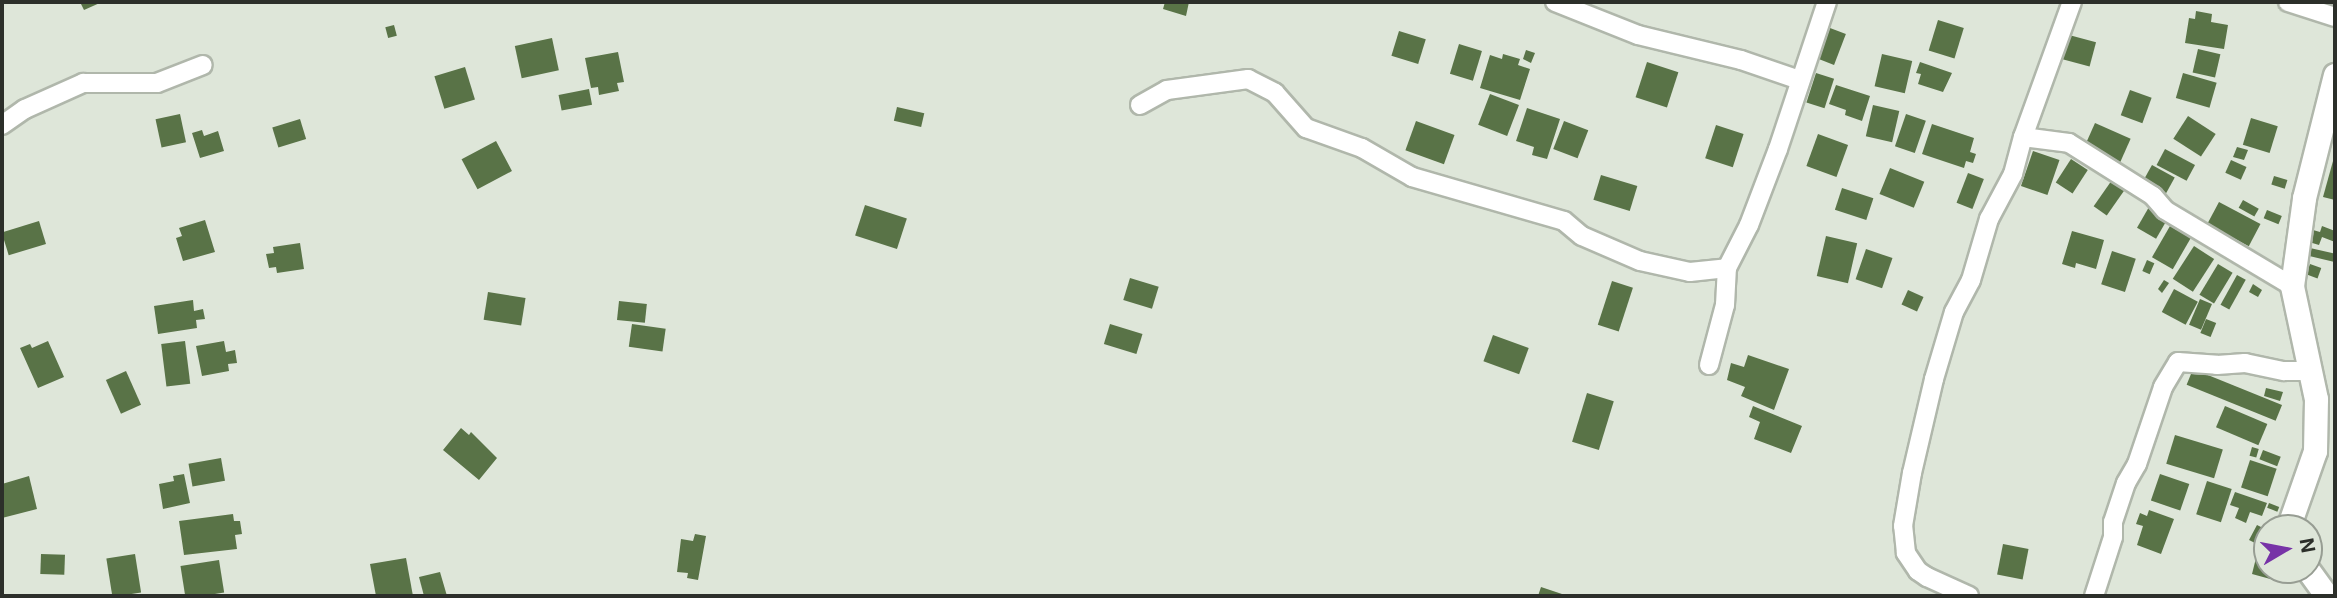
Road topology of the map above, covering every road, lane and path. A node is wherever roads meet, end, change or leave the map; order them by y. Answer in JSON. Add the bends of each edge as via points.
{"nodes":[{"id":1,"x":1555,"y":2,"type":"edge"},
{"id":2,"x":1827,"y":2,"type":"edge"},
{"id":3,"x":2072,"y":2,"type":"edge"},
{"id":4,"x":2288,"y":2,"type":"edge"},
{"id":5,"x":2335,"y":17,"type":"edge"},
{"id":6,"x":203,"y":65,"type":"dead end"},
{"id":7,"x":2335,"y":75,"type":"edge"},
{"id":8,"x":1799,"y":80,"type":"junction"},
{"id":9,"x":1140,"y":105,"type":"dead end"},
{"id":10,"x":2,"y":125,"type":"edge"},
{"id":11,"x":2023,"y":136,"type":"junction"},
{"id":12,"x":1727,"y":268,"type":"junction"},
{"id":13,"x":2292,"y":286,"type":"junction"},
{"id":14,"x":1709,"y":365,"type":"dead end"},
{"id":15,"x":2309,"y":371,"type":"junction"},
{"id":16,"x":2293,"y":514,"type":"edge"},
{"id":17,"x":1969,"y":596,"type":"edge"},
{"id":18,"x":2094,"y":596,"type":"edge"}],
"edges":[{"from":1,"to":8,"type":"street","via":[[1638,36]]},
{"from":2,"to":8,"type":"street"},
{"from":3,"to":11,"type":"street"},
{"from":4,"to":5,"type":"street"},
{"from":6,"to":10,"type":"street","via":[[157,83],[83,83],[25,109]]},
{"from":7,"to":13,"type":"street","via":[[2304,198]]},
{"from":8,"to":12,"type":"street","via":[[1759,200]]},
{"from":9,"to":12,"type":"street","via":[[1167,90],[1248,79],[1275,93],[1306,128],[1362,148],[1412,177],[1564,222],[1581,236],[1640,261],[1690,272]]},
{"from":11,"to":13,"type":"street","via":[[2069,143],[2153,196],[2165,210]]},
{"from":11,"to":17,"type":"street","via":[[2013,174],[1989,219],[1972,280],[1951,323],[1903,526],[1906,553],[1918,571]]},
{"from":12,"to":14,"type":"street","via":[[1725,305]]},
{"from":13,"to":15,"type":"street"},
{"from":15,"to":16,"type":"street","via":[[2316,400],[2315,451]]},
{"from":15,"to":18,"type":"street","via":[[2245,363],[2178,362],[2163,387],[2126,483]]}]}
